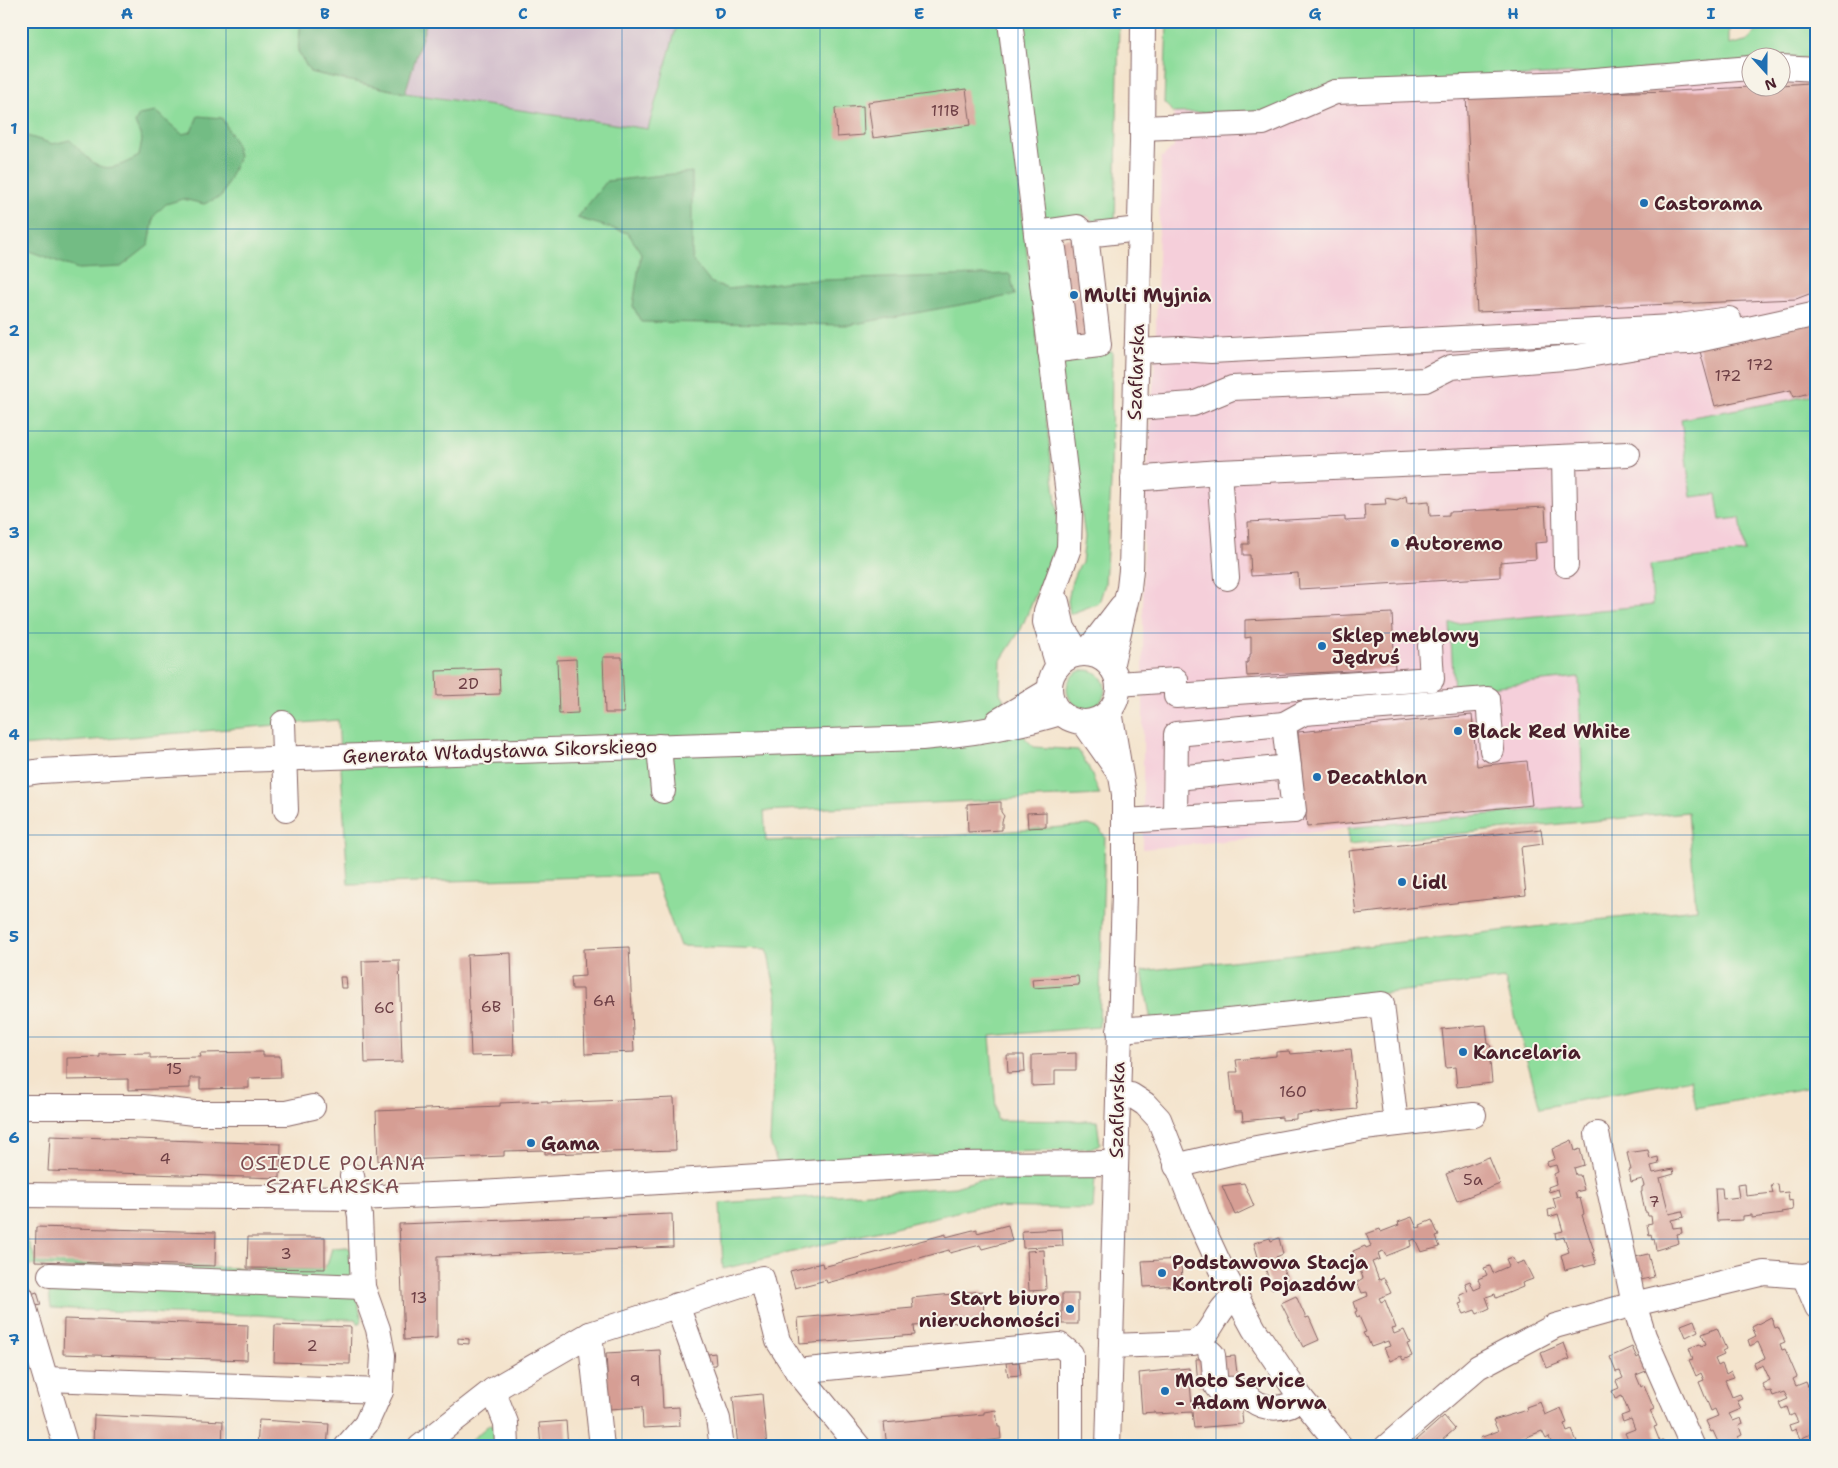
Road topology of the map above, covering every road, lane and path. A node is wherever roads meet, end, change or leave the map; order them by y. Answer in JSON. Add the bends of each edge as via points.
{"nodes":[{"id":1,"x":1010,"y":21,"type":"edge"},
{"id":2,"x":1144,"y":21,"type":"edge"},
{"id":3,"x":1790,"y":68,"type":"edge"},
{"id":4,"x":1740,"y":69,"type":"edge"},
{"id":5,"x":1817,"y":69,"type":"edge"},
{"id":6,"x":1142,"y":128,"type":"junction"},
{"id":7,"x":1139,"y":229,"type":"junction"},
{"id":8,"x":1091,"y":282,"type":"junction"},
{"id":9,"x":1057,"y":292,"type":"junction"},
{"id":10,"x":1817,"y":302,"type":"edge"},
{"id":11,"x":1817,"y":314,"type":"edge"},
{"id":12,"x":1136,"y":351,"type":"junction"},
{"id":13,"x":1135,"y":408,"type":"junction"},
{"id":14,"x":1628,"y":454,"type":"dead end"},
{"id":15,"x":1564,"y":457,"type":"junction"},
{"id":16,"x":1219,"y":472,"type":"junction"},
{"id":17,"x":1133,"y":479,"type":"junction"},
{"id":18,"x":1566,"y":565,"type":"dead end"},
{"id":19,"x":1227,"y":578,"type":"dead end"},
{"id":20,"x":1056,"y":582,"type":"junction"},
{"id":21,"x":1126,"y":602,"type":"junction"},
{"id":22,"x":1430,"y":646,"type":"dead end"},
{"id":23,"x":1082,"y":654,"type":"junction"},
{"id":24,"x":1058,"y":666,"type":"junction"},
{"id":25,"x":1115,"y":675,"type":"junction"},
{"id":26,"x":1050,"y":690,"type":"junction"},
{"id":27,"x":1110,"y":711,"type":"junction"},
{"id":28,"x":1060,"y":713,"type":"junction"},
{"id":29,"x":283,"y":723,"type":"dead end"},
{"id":30,"x":1084,"y":723,"type":"junction"},
{"id":31,"x":1284,"y":724,"type":"junction"},
{"id":32,"x":978,"y":732,"type":"junction"},
{"id":33,"x":659,"y":746,"type":"junction"},
{"id":34,"x":1492,"y":750,"type":"dead end"},
{"id":35,"x":285,"y":760,"type":"junction"},
{"id":36,"x":1289,"y":768,"type":"junction"},
{"id":37,"x":1120,"y":773,"type":"junction"},
{"id":38,"x":21,"y":774,"type":"edge"},
{"id":39,"x":1176,"y":778,"type":"junction"},
{"id":40,"x":663,"y":790,"type":"dead end"},
{"id":41,"x":286,"y":810,"type":"dead end"},
{"id":42,"x":1176,"y":818,"type":"junction"},
{"id":43,"x":1124,"y":821,"type":"junction"},
{"id":44,"x":1119,"y":1030,"type":"junction"},
{"id":45,"x":1118,"y":1095,"type":"junction"},
{"id":46,"x":21,"y":1107,"type":"edge"},
{"id":47,"x":314,"y":1107,"type":"dead end"},
{"id":48,"x":1474,"y":1115,"type":"dead end"},
{"id":49,"x":1396,"y":1124,"type":"junction"},
{"id":50,"x":1597,"y":1134,"type":"dead end"},
{"id":51,"x":1116,"y":1163,"type":"junction"},
{"id":52,"x":1176,"y":1166,"type":"junction"},
{"id":53,"x":354,"y":1187,"type":"junction"},
{"id":54,"x":21,"y":1195,"type":"edge"},
{"id":55,"x":1810,"y":1274,"type":"edge"},
{"id":56,"x":50,"y":1275,"type":"dead end"},
{"id":57,"x":363,"y":1287,"type":"junction"},
{"id":58,"x":21,"y":1296,"type":"edge"},
{"id":59,"x":1237,"y":1298,"type":"junction"},
{"id":60,"x":1634,"y":1304,"type":"junction"},
{"id":61,"x":677,"y":1305,"type":"junction"},
{"id":62,"x":1817,"y":1307,"type":"edge"},
{"id":63,"x":590,"y":1334,"type":"junction"},
{"id":64,"x":1111,"y":1346,"type":"junction"},
{"id":65,"x":1205,"y":1346,"type":"junction"},
{"id":66,"x":797,"y":1371,"type":"junction"},
{"id":67,"x":46,"y":1379,"type":"junction"},
{"id":68,"x":494,"y":1390,"type":"junction"},
{"id":69,"x":381,"y":1391,"type":"junction"},
{"id":70,"x":1301,"y":1398,"type":"junction"},
{"id":71,"x":66,"y":1447,"type":"edge"},
{"id":72,"x":346,"y":1447,"type":"edge"},
{"id":73,"x":420,"y":1447,"type":"edge"},
{"id":74,"x":507,"y":1447,"type":"edge"},
{"id":75,"x":602,"y":1447,"type":"edge"},
{"id":76,"x":722,"y":1447,"type":"edge"},
{"id":77,"x":859,"y":1447,"type":"edge"},
{"id":78,"x":1071,"y":1447,"type":"edge"},
{"id":79,"x":1108,"y":1447,"type":"edge"},
{"id":80,"x":1342,"y":1447,"type":"edge"},
{"id":81,"x":1386,"y":1447,"type":"edge"},
{"id":82,"x":1693,"y":1447,"type":"edge"}],
"edges":[{"from":1,"to":9,"type":"street"},
{"from":2,"to":6,"type":"street","name":"Szaflarska"},
{"from":3,"to":5,"type":"street"},
{"from":4,"to":6,"type":"street","via":[[1572,83],[1335,92],[1263,123]]},
{"from":6,"to":7,"type":"street","name":"Szaflarska"},
{"from":7,"to":8,"type":"street"},
{"from":7,"to":12,"type":"street","name":"Szaflarska"},
{"from":8,"to":9,"type":"street"},
{"from":8,"to":9,"type":"street"},
{"from":8,"to":9,"type":"street"},
{"from":9,"to":20,"type":"street","via":[[1070,519],[1069,548]]},
{"from":10,"to":12,"type":"street","via":[[1775,314],[1672,326],[1211,351]]},
{"from":11,"to":13,"type":"street","via":[[1689,342],[1576,357],[1452,368],[1425,380],[1232,388],[1193,404]]},
{"from":12,"to":13,"type":"street","name":"Szaflarska"},
{"from":13,"to":17,"type":"street","name":"Szaflarska"},
{"from":14,"to":15,"type":"street"},
{"from":15,"to":16,"type":"street"},
{"from":15,"to":18,"type":"street"},
{"from":16,"to":17,"type":"street"},
{"from":16,"to":19,"type":"street"},
{"from":17,"to":21,"type":"street","name":"Szaflarska","via":[[1131,570]]},
{"from":20,"to":23,"type":"street","via":[[1057,607],[1063,628]]},
{"from":20,"to":24,"type":"street","via":[[1045,622]]},
{"from":21,"to":23,"type":"street","name":"Szaflarska"},
{"from":21,"to":25,"type":"street","name":"Szaflarska"},
{"from":22,"to":25,"type":"street","via":[[1432,679],[1176,696],[1176,680]]},
{"from":23,"to":24,"type":"street","via":[[1072,656]]},
{"from":23,"to":25,"type":"street","via":[[1104,660]]},
{"from":24,"to":26,"type":"street","via":[[1050,682]]},
{"from":25,"to":27,"type":"street","via":[[1118,693]]},
{"from":26,"to":28,"type":"street"},
{"from":26,"to":32,"type":"street","name":"Generała Władysława Sikorskiego"},
{"from":27,"to":30,"type":"street"},
{"from":27,"to":37,"type":"street","name":"Szaflarska"},
{"from":28,"to":30,"type":"street"},
{"from":28,"to":32,"type":"street","name":"Generała Władysława Sikorskiego"},
{"from":29,"to":35,"type":"street"},
{"from":30,"to":37,"type":"street","name":"Szaflarska"},
{"from":31,"to":34,"type":"street","via":[[1304,713],[1488,699]]},
{"from":31,"to":36,"type":"street"},
{"from":31,"to":39,"type":"street","via":[[1176,734]]},
{"from":32,"to":33,"type":"street","name":"Generała Władysława Sikorskiego","via":[[922,738]]},
{"from":33,"to":35,"type":"street","name":"Generała Władysława Sikorskiego"},
{"from":33,"to":40,"type":"street"},
{"from":35,"to":38,"type":"street","name":"Generała Władysława Sikorskiego","via":[[80,768]]},
{"from":35,"to":41,"type":"street"},
{"from":36,"to":39,"type":"street"},
{"from":36,"to":42,"type":"street","via":[[1294,810]]},
{"from":37,"to":43,"type":"street","name":"Szaflarska"},
{"from":39,"to":42,"type":"street"},
{"from":42,"to":43,"type":"street"},
{"from":43,"to":44,"type":"street","name":"Szaflarska"},
{"from":44,"to":45,"type":"street","name":"Szaflarska"},
{"from":44,"to":49,"type":"street","via":[[1382,1004]]},
{"from":45,"to":51,"type":"street","name":"Szaflarska"},
{"from":45,"to":52,"type":"street","via":[[1131,1095],[1159,1119]]},
{"from":46,"to":47,"type":"street","via":[[142,1107],[203,1113],[286,1113]]},
{"from":48,"to":49,"type":"street"},
{"from":49,"to":52,"type":"street","via":[[1230,1153]]},
{"from":50,"to":60,"type":"street"},
{"from":51,"to":53,"type":"street","via":[[952,1164],[491,1192]]},
{"from":51,"to":64,"type":"street","name":"Szaflarska"},
{"from":52,"to":59,"type":"street","via":[[1212,1250]]},
{"from":53,"to":54,"type":"street"},
{"from":53,"to":57,"type":"street","via":[[360,1216]]},
{"from":55,"to":60,"type":"street","via":[[1764,1273]]},
{"from":55,"to":62,"type":"street"},
{"from":56,"to":57,"type":"street"},
{"from":57,"to":69,"type":"street","via":[[378,1329],[383,1355]]},
{"from":58,"to":67,"type":"street"},
{"from":59,"to":65,"type":"street","via":[[1225,1305],[1206,1336]]},
{"from":59,"to":70,"type":"street"},
{"from":60,"to":81,"type":"street","via":[[1555,1326],[1478,1367]]},
{"from":60,"to":82,"type":"street","via":[[1644,1336]]},
{"from":61,"to":63,"type":"street"},
{"from":61,"to":66,"type":"street","via":[[762,1278],[778,1340]]},
{"from":61,"to":76,"type":"street","via":[[718,1419]]},
{"from":63,"to":68,"type":"street"},
{"from":63,"to":75,"type":"street"},
{"from":64,"to":65,"type":"street","via":[[1193,1343]]},
{"from":64,"to":79,"type":"street","name":"Szaflarska"},
{"from":65,"to":70,"type":"street","via":[[1225,1352],[1228,1385],[1225,1389],[1240,1391],[1258,1404],[1271,1408],[1294,1404]]},
{"from":66,"to":77,"type":"street"},
{"from":66,"to":78,"type":"street","via":[[1060,1345],[1072,1354]]},
{"from":67,"to":69,"type":"street"},
{"from":67,"to":71,"type":"street"},
{"from":68,"to":73,"type":"street"},
{"from":68,"to":74,"type":"street","via":[[506,1423]]},
{"from":69,"to":72,"type":"street","via":[[366,1424]]},
{"from":70,"to":80,"type":"street"}]}
